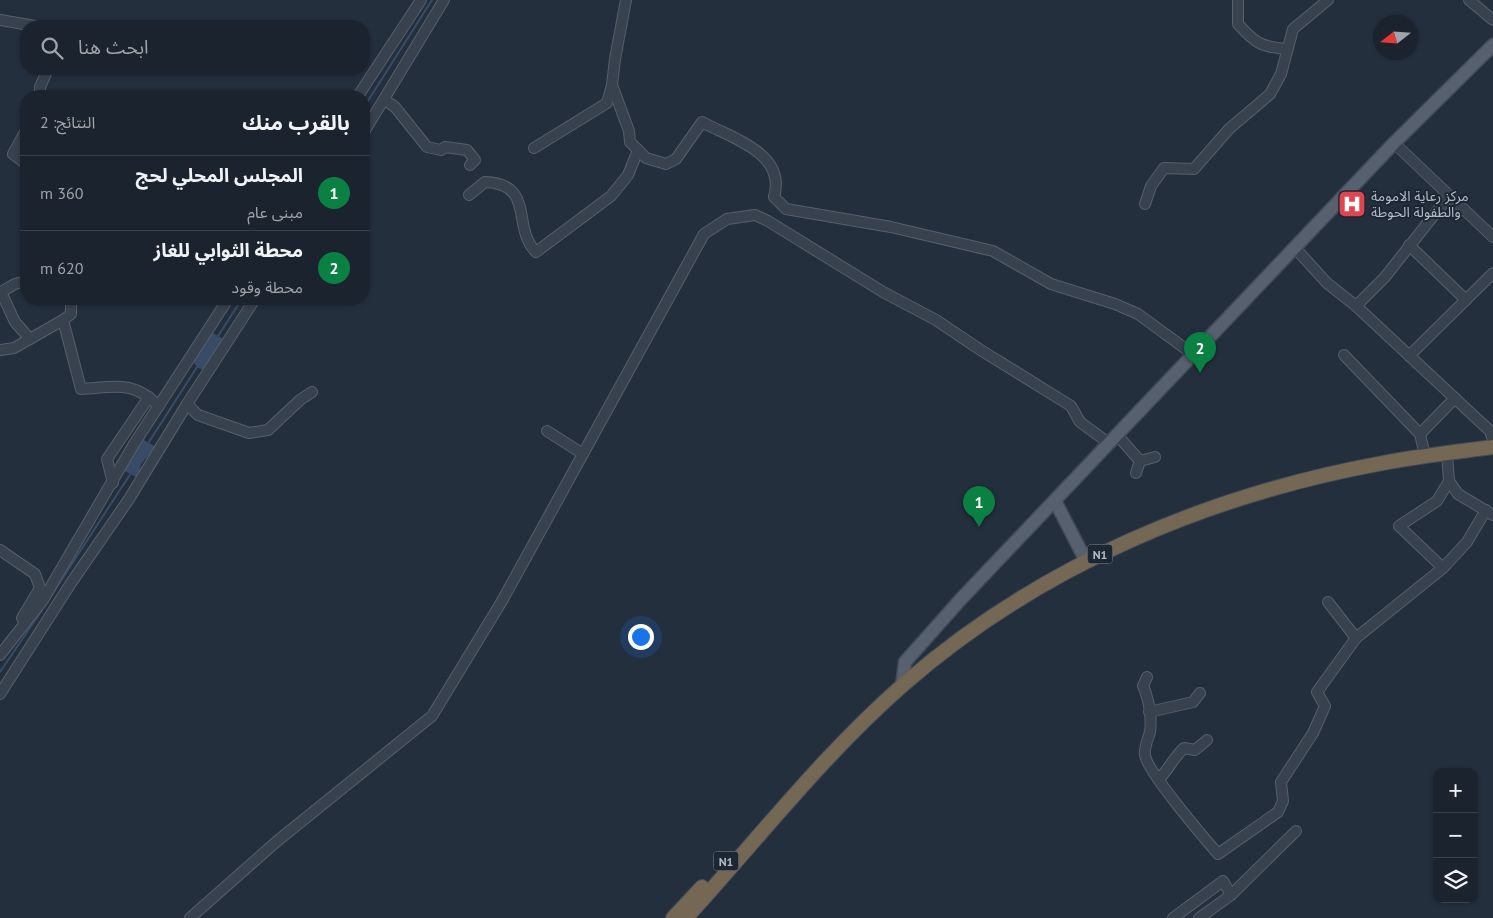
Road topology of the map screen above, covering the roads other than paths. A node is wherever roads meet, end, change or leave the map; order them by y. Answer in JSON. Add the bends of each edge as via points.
{"nodes":[{"id":1,"x":421,"y":0,"type":"edge"},
{"id":2,"x":444,"y":0,"type":"edge"},
{"id":3,"x":626,"y":0,"type":"edge"},
{"id":4,"x":1238,"y":0,"type":"edge"},
{"id":5,"x":1328,"y":0,"type":"edge"},
{"id":6,"x":1469,"y":0,"type":"edge"},
{"id":7,"x":0,"y":20,"type":"edge"},
{"id":8,"x":1493,"y":20,"type":"edge"},
{"id":9,"x":20,"y":23,"type":"edge"},
{"id":10,"x":1493,"y":45,"type":"edge"},
{"id":11,"x":1287,"y":49,"type":"junction"},
{"id":12,"x":45,"y":75,"type":"edge"},
{"id":13,"x":612,"y":85,"type":"junction"},
{"id":14,"x":40,"y":90,"type":"edge"},
{"id":15,"x":362,"y":90,"type":"edge"},
{"id":16,"x":385,"y":100,"type":"junction"},
{"id":17,"x":370,"y":123,"type":"edge"},
{"id":18,"x":20,"y":142,"type":"edge"},
{"id":19,"x":1394,"y":143,"type":"junction"},
{"id":20,"x":534,"y":148,"type":"dead end"},
{"id":21,"x":638,"y":150,"type":"junction"},
{"id":22,"x":20,"y":159,"type":"edge"},
{"id":23,"x":470,"y":165,"type":"dead end"},
{"id":24,"x":469,"y":195,"type":"dead end"},
{"id":25,"x":1449,"y":196,"type":"junction"},
{"id":26,"x":1145,"y":204,"type":"dead end"},
{"id":27,"x":1493,"y":237,"type":"edge"},
{"id":28,"x":1409,"y":245,"type":"junction"},
{"id":29,"x":1296,"y":249,"type":"junction"},
{"id":30,"x":1493,"y":273,"type":"edge"},
{"id":31,"x":20,"y":283,"type":"edge"},
{"id":32,"x":1466,"y":300,"type":"junction"},
{"id":33,"x":71,"y":305,"type":"edge"},
{"id":34,"x":224,"y":305,"type":"edge"},
{"id":35,"x":251,"y":305,"type":"edge"},
{"id":36,"x":1356,"y":306,"type":"junction"},
{"id":37,"x":63,"y":320,"type":"junction"},
{"id":38,"x":30,"y":339,"type":"junction"},
{"id":39,"x":0,"y":350,"type":"edge"},
{"id":40,"x":1344,"y":354,"type":"dead end"},
{"id":41,"x":1194,"y":355,"type":"junction"},
{"id":42,"x":1409,"y":356,"type":"junction"},
{"id":43,"x":312,"y":392,"type":"dead end"},
{"id":44,"x":149,"y":396,"type":"junction"},
{"id":45,"x":1455,"y":398,"type":"junction"},
{"id":46,"x":186,"y":404,"type":"junction"},
{"id":47,"x":159,"y":406,"type":"junction"},
{"id":48,"x":547,"y":431,"type":"dead end"},
{"id":49,"x":1420,"y":434,"type":"junction"},
{"id":50,"x":1114,"y":440,"type":"junction"},
{"id":51,"x":1493,"y":440,"type":"edge"},
{"id":52,"x":1493,"y":446,"type":"edge"},
{"id":53,"x":1447,"y":453,"type":"junction"},
{"id":54,"x":583,"y":454,"type":"junction"},
{"id":55,"x":1155,"y":456,"type":"dead end"},
{"id":56,"x":1425,"y":456,"type":"junction"},
{"id":57,"x":1140,"y":461,"type":"junction"},
{"id":58,"x":1136,"y":473,"type":"dead end"},
{"id":59,"x":1449,"y":481,"type":"junction"},
{"id":60,"x":113,"y":483,"type":"junction"},
{"id":61,"x":1055,"y":501,"type":"junction"},
{"id":62,"x":1489,"y":512,"type":"edge"},
{"id":63,"x":0,"y":550,"type":"edge"},
{"id":64,"x":1086,"y":561,"type":"junction"},
{"id":65,"x":1443,"y":568,"type":"junction"},
{"id":66,"x":44,"y":588,"type":"junction"},
{"id":67,"x":1328,"y":602,"type":"dead end"},
{"id":68,"x":1356,"y":638,"type":"junction"},
{"id":69,"x":0,"y":655,"type":"edge"},
{"id":70,"x":1147,"y":677,"type":"dead end"},
{"id":71,"x":902,"y":686,"type":"junction"},
{"id":72,"x":1200,"y":693,"type":"dead end"},
{"id":73,"x":0,"y":694,"type":"edge"},
{"id":74,"x":1149,"y":712,"type":"junction"},
{"id":75,"x":1207,"y":740,"type":"dead end"},
{"id":76,"x":1159,"y":779,"type":"junction"},
{"id":77,"x":782,"y":807,"type":"junction"},
{"id":78,"x":1296,"y":831,"type":"dead end"},
{"id":79,"x":1231,"y":895,"type":"junction"},
{"id":80,"x":190,"y":918,"type":"edge"},
{"id":81,"x":673,"y":918,"type":"edge"},
{"id":82,"x":686,"y":918,"type":"edge"},
{"id":83,"x":1173,"y":918,"type":"edge"},
{"id":84,"x":1199,"y":918,"type":"edge"}],
"edges":[{"from":1,"to":15,"type":"street"},
{"from":2,"to":16,"type":"street"},
{"from":3,"to":13,"type":"street"},
{"from":4,"to":11,"type":"street","via":[[1238,24],[1250,38],[1264,47]]},
{"from":5,"to":11,"type":"street","via":[[1293,29]]},
{"from":6,"to":8,"type":"street"},
{"from":7,"to":9,"type":"street"},
{"from":10,"to":19,"type":"main road"},
{"from":11,"to":26,"type":"street","via":[[1281,74],[1270,94],[1230,129],[1194,169],[1164,168],[1151,186]]},
{"from":12,"to":14,"type":"street"},
{"from":13,"to":20,"type":"street","via":[[607,103]]},
{"from":13,"to":21,"type":"street","via":[[630,142]]},
{"from":16,"to":17,"type":"street"},
{"from":16,"to":23,"type":"street","via":[[395,107],[426,147],[467,150],[475,160]]},
{"from":18,"to":22,"type":"street","via":[[14,154]]},
{"from":19,"to":25,"type":"street"},
{"from":19,"to":29,"type":"main road"},
{"from":21,"to":24,"type":"street","via":[[628,176],[610,196],[536,252],[527,244],[519,201],[512,191],[500,182],[485,182]]},
{"from":21,"to":41,"type":"street","via":[[646,158],[666,164],[676,159],[702,122],[753,147],[767,160],[774,172],[774,197],[786,210],[891,227],[993,251],[1051,284],[1138,314]]},
{"from":25,"to":27,"type":"street"},
{"from":25,"to":28,"type":"street"},
{"from":28,"to":32,"type":"street"},
{"from":28,"to":36,"type":"street","via":[[1385,278]]},
{"from":29,"to":36,"type":"street","via":[[1327,284]]},
{"from":29,"to":41,"type":"main road"},
{"from":30,"to":32,"type":"street"},
{"from":31,"to":38,"type":"street","via":[[1,292],[15,322]]},
{"from":32,"to":42,"type":"street"},
{"from":33,"to":37,"type":"street","via":[[71,314]]},
{"from":34,"to":47,"type":"street"},
{"from":35,"to":46,"type":"street"},
{"from":36,"to":42,"type":"street"},
{"from":37,"to":38,"type":"street"},
{"from":37,"to":44,"type":"street","via":[[81,389],[130,386]]},
{"from":38,"to":39,"type":"street","via":[[14,348]]},
{"from":40,"to":49,"type":"street"},
{"from":41,"to":50,"type":"main road"},
{"from":42,"to":45,"type":"street"},
{"from":43,"to":46,"type":"street","via":[[268,430],[249,433],[198,415]]},
{"from":44,"to":47,"type":"street"},
{"from":44,"to":60,"type":"street","via":[[107,459]]},
{"from":45,"to":49,"type":"street"},
{"from":45,"to":51,"type":"street","via":[[1490,431]]},
{"from":46,"to":73,"type":"street","via":[[129,499]]},
{"from":47,"to":60,"type":"street"},
{"from":48,"to":54,"type":"street"},
{"from":49,"to":56,"type":"street"},
{"from":50,"to":54,"type":"street","via":[[1080,422],[1071,406],[936,320],[755,215],[727,219],[704,234]]},
{"from":50,"to":57,"type":"street"},
{"from":50,"to":61,"type":"main road"},
{"from":52,"to":53,"type":"highway","number":"N1"},
{"from":53,"to":56,"type":"highway","number":"N1"},
{"from":53,"to":59,"type":"street"},
{"from":54,"to":80,"type":"street","via":[[502,601],[432,716],[276,842]]},
{"from":55,"to":57,"type":"street"},
{"from":56,"to":64,"type":"highway","number":"N1","via":[[1320,476],[1257,493],[1199,512]]},
{"from":57,"to":58,"type":"street"},
{"from":59,"to":62,"type":"street","via":[[1458,494]]},
{"from":59,"to":65,"type":"street","via":[[1437,501],[1399,526]]},
{"from":60,"to":66,"type":"street"},
{"from":61,"to":64,"type":"main road"},
{"from":61,"to":71,"type":"main road","via":[[960,599],[906,662]]},
{"from":62,"to":65,"type":"street"},
{"from":63,"to":66,"type":"street","via":[[35,574]]},
{"from":64,"to":71,"type":"highway","number":"N1","via":[[1003,608]]},
{"from":65,"to":68,"type":"street"},
{"from":66,"to":69,"type":"street"},
{"from":67,"to":68,"type":"street"},
{"from":68,"to":76,"type":"street","via":[[1317,692],[1325,706],[1313,733],[1281,782],[1283,801],[1278,812],[1250,833],[1218,854]]},
{"from":70,"to":74,"type":"street","via":[[1143,686]]},
{"from":71,"to":77,"type":"highway","number":"N1"},
{"from":72,"to":74,"type":"street","via":[[1193,702]]},
{"from":74,"to":76,"type":"street","via":[[1150,731],[1145,754]]},
{"from":75,"to":76,"type":"street","via":[[1195,750],[1184,748]]},
{"from":77,"to":81,"type":"highway","number":"N1","via":[[747,839]]},
{"from":77,"to":82,"type":"highway","number":"N1"},
{"from":78,"to":79,"type":"street"},
{"from":79,"to":83,"type":"street","via":[[1223,881]]},
{"from":79,"to":84,"type":"street"}]}
